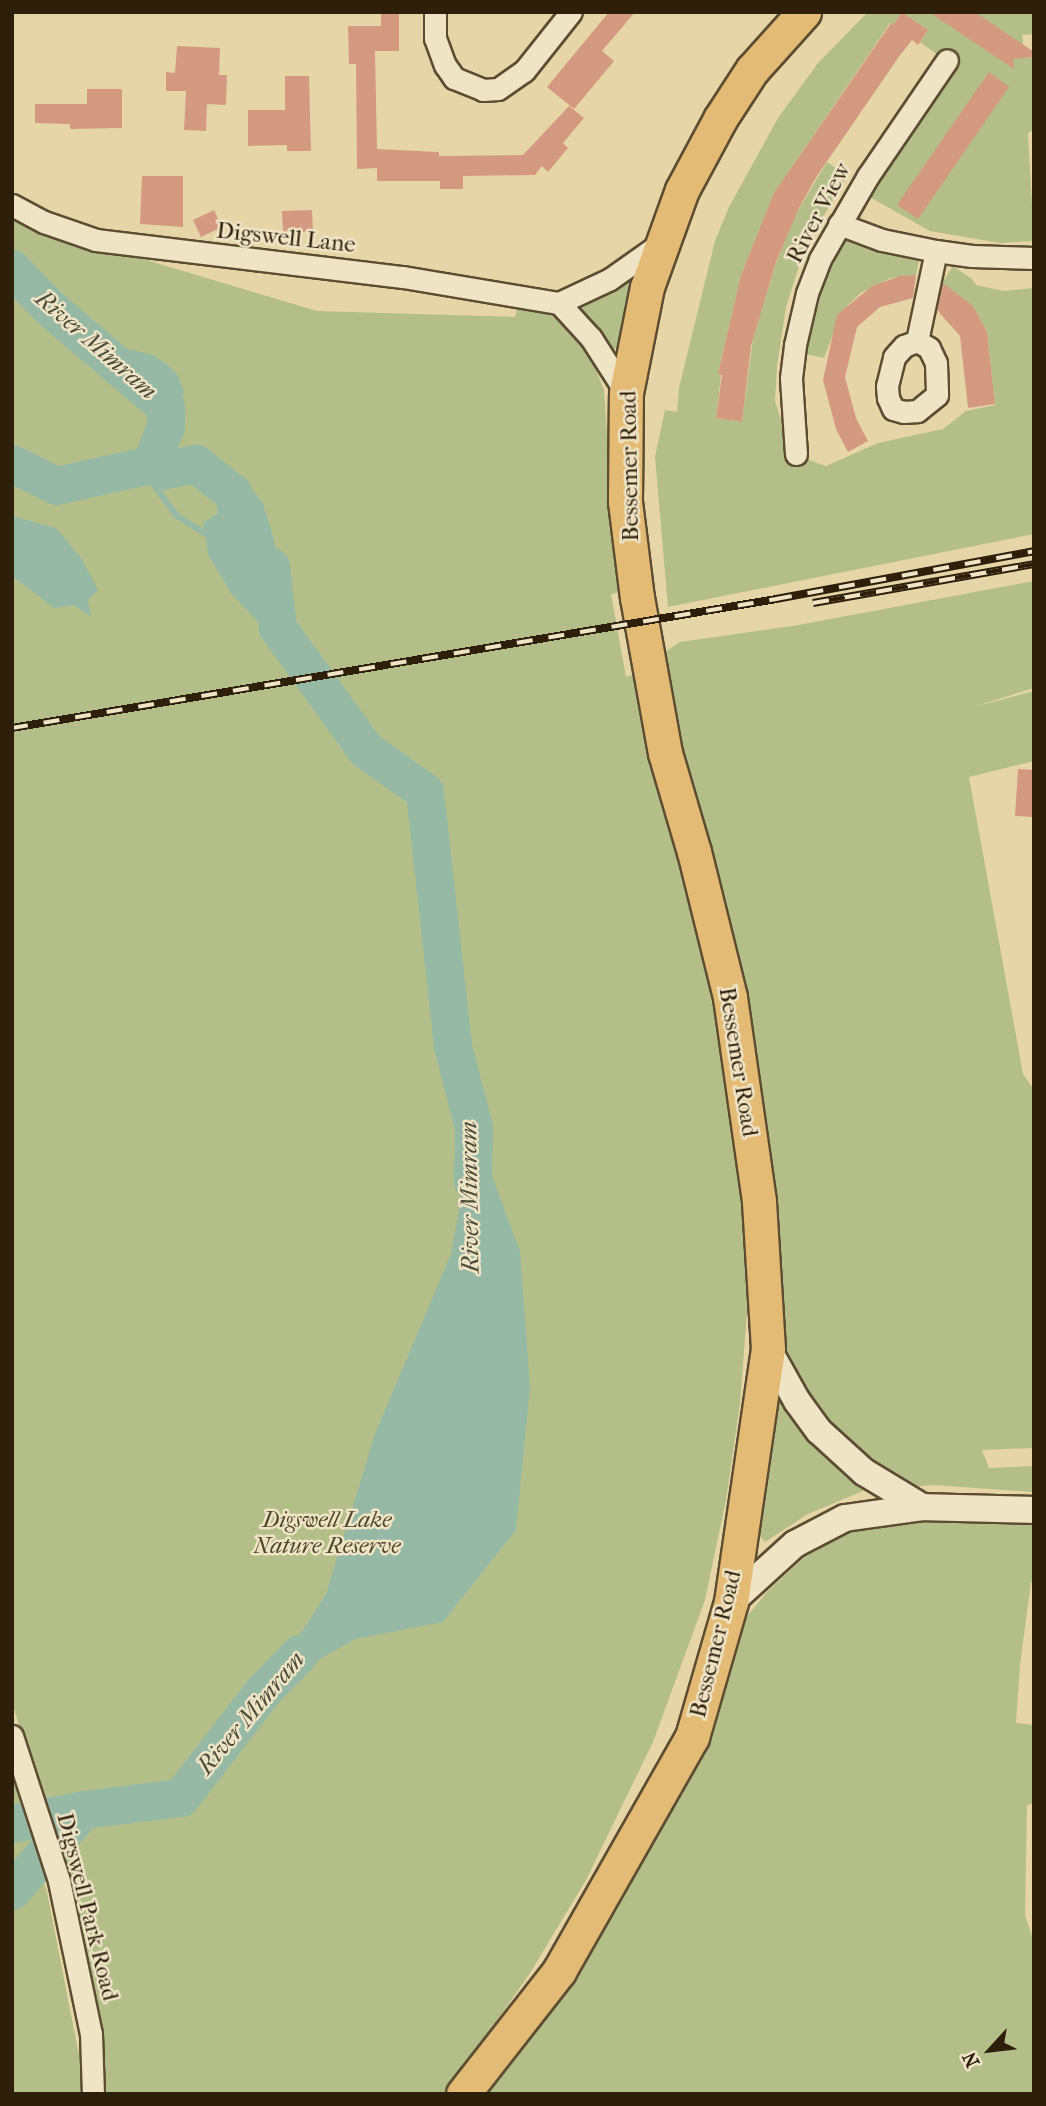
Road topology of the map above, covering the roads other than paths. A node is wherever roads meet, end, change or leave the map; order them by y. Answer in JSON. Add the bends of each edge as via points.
{"nodes":[{"id":1,"x":435,"y":12,"type":"edge"},
{"id":2,"x":571,"y":12,"type":"edge"},
{"id":3,"x":804,"y":12,"type":"edge"},
{"id":4,"x":947,"y":60,"type":"dead end"},
{"id":5,"x":12,"y":205,"type":"edge"},
{"id":6,"x":839,"y":224,"type":"junction"},
{"id":7,"x":662,"y":243,"type":"junction"},
{"id":8,"x":936,"y":251,"type":"junction"},
{"id":9,"x":1034,"y":258,"type":"edge"},
{"id":10,"x":559,"y":303,"type":"junction"},
{"id":11,"x":917,"y":341,"type":"dead end"},
{"id":12,"x":626,"y":393,"type":"junction"},
{"id":13,"x":796,"y":454,"type":"dead end"},
{"id":14,"x":768,"y":1349,"type":"junction"},
{"id":15,"x":922,"y":1507,"type":"junction"},
{"id":16,"x":1034,"y":1510,"type":"edge"},
{"id":17,"x":731,"y":1602,"type":"junction"},
{"id":18,"x":12,"y":1736,"type":"edge"},
{"id":19,"x":93,"y":2094,"type":"edge"},
{"id":20,"x":463,"y":2094,"type":"edge"}],
"edges":[{"from":1,"to":2,"type":"street","via":[[435,38],[445,65],[454,78],[483,90],[498,89],[524,71]]},
{"from":3,"to":7,"type":"main road","name":"Bessemer Road","via":[[752,71],[720,119],[682,190]]},
{"from":4,"to":6,"type":"street","name":"River View"},
{"from":5,"to":10,"type":"street","name":"Digswell Lane","via":[[96,240],[403,276]]},
{"from":6,"to":8,"type":"street","via":[[883,240]]},
{"from":6,"to":13,"type":"street","name":"River View","via":[[807,293],[795,345],[791,378]]},
{"from":7,"to":10,"type":"street","via":[[610,279]]},
{"from":7,"to":12,"type":"main road","name":"Bessemer Road","via":[[639,320]]},
{"from":8,"to":9,"type":"street"},
{"from":8,"to":11,"type":"street"},
{"from":10,"to":12,"type":"street","via":[[591,338]]},
{"from":12,"to":14,"type":"main road","name":"Bessemer Road","via":[[625,501],[637,598],[665,753],[730,997],[759,1201]]},
{"from":14,"to":15,"type":"street","via":[[819,1431],[864,1472]]},
{"from":14,"to":17,"type":"main road","name":"Bessemer Road"},
{"from":15,"to":16,"type":"street"},
{"from":15,"to":17,"type":"street","via":[[845,1518],[795,1544]]},
{"from":17,"to":20,"type":"main road","name":"Bessemer Road","via":[[692,1737],[559,1971]]},
{"from":18,"to":19,"type":"street","name":"Digswell Park Road","via":[[59,1881],[90,2034]]}]}
